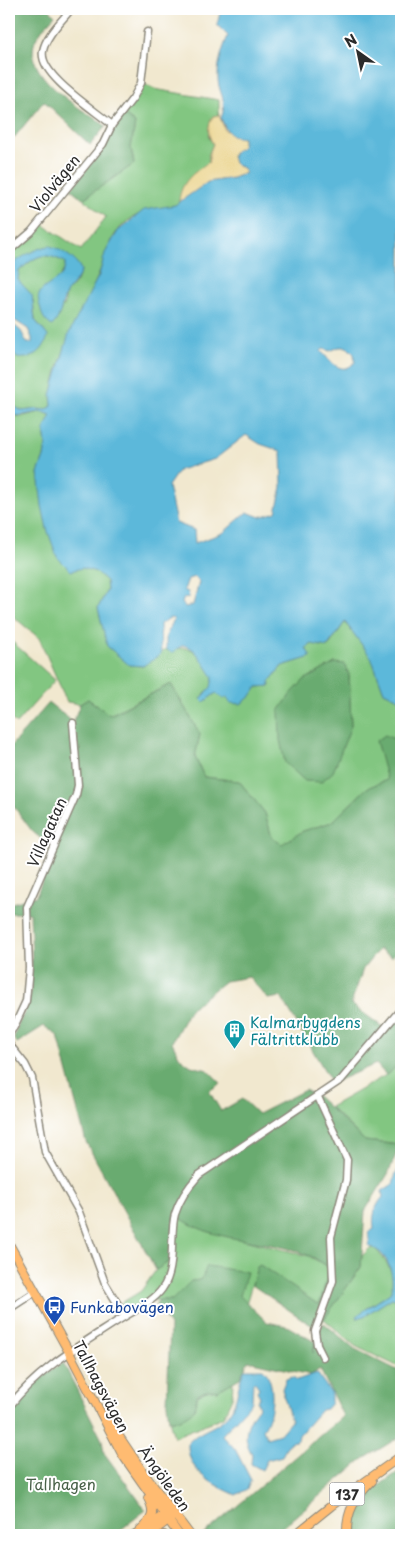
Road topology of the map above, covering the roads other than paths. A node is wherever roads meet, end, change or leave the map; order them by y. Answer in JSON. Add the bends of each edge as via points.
{"nodes":[{"id":1,"x":71,"y":9,"type":"edge"},
{"id":2,"x":147,"y":32,"type":"dead end"},
{"id":3,"x":112,"y":125,"type":"junction"},
{"id":4,"x":9,"y":251,"type":"edge"},
{"id":5,"x":73,"y":723,"type":"dead end"},
{"id":6,"x":401,"y":1009,"type":"edge"},
{"id":7,"x":9,"y":1034,"type":"edge"},
{"id":8,"x":9,"y":1044,"type":"edge"},
{"id":9,"x":318,"y":1097,"type":"junction"},
{"id":10,"x":9,"y":1244,"type":"edge"},
{"id":11,"x":35,"y":1292,"type":"junction"},
{"id":12,"x":9,"y":1309,"type":"edge"},
{"id":13,"x":125,"y":1316,"type":"junction"},
{"id":14,"x":69,"y":1352,"type":"junction"},
{"id":15,"x":323,"y":1357,"type":"dead end"},
{"id":16,"x":86,"y":1386,"type":"junction"},
{"id":17,"x":9,"y":1407,"type":"edge"},
{"id":18,"x":401,"y":1457,"type":"edge"},
{"id":19,"x":130,"y":1467,"type":"junction"},
{"id":20,"x":170,"y":1515,"type":"junction"},
{"id":21,"x":137,"y":1533,"type":"edge"},
{"id":22,"x":148,"y":1535,"type":"edge"},
{"id":23,"x":156,"y":1535,"type":"edge"},
{"id":24,"x":164,"y":1535,"type":"edge"},
{"id":25,"x":179,"y":1535,"type":"edge"},
{"id":26,"x":190,"y":1535,"type":"edge"},
{"id":27,"x":295,"y":1535,"type":"edge"},
{"id":28,"x":346,"y":1535,"type":"edge"}],
"edges":[{"from":1,"to":3,"type":"street","via":[[43,50],[45,64],[62,86]]},
{"from":2,"to":3,"type":"street","name":"Violvägen","via":[[141,83],[134,98]]},
{"from":3,"to":4,"type":"street","name":"Violvägen","via":[[103,144],[39,222]]},
{"from":5,"to":7,"type":"street","name":"Villagatan","via":[[76,795],[27,907],[29,969],[26,1001]]},
{"from":6,"to":9,"type":"street","via":[[357,1064]]},
{"from":8,"to":13,"type":"street","via":[[32,1078],[45,1152],[79,1212],[105,1283]]},
{"from":9,"to":13,"type":"street","via":[[199,1175],[185,1190],[175,1214],[170,1261],[163,1288]]},
{"from":9,"to":15,"type":"street","via":[[347,1160],[346,1180],[331,1237],[333,1281],[315,1331]]},
{"from":10,"to":11,"type":"main road","name":"Tallhagsvägen"},
{"from":11,"to":12,"type":"street"},
{"from":11,"to":14,"type":"main road","name":"Tallhagsvägen"},
{"from":13,"to":14,"type":"street"},
{"from":14,"to":16,"type":"main road","name":"Tallhagsvägen"},
{"from":14,"to":17,"type":"street","via":[[36,1376]]},
{"from":16,"to":19,"type":"main road","name":"Tallhagsvägen"},
{"from":16,"to":20,"type":"main road","name":"Ängöleden"},
{"from":18,"to":27,"type":"main road","number":"137"},
{"from":18,"to":28,"type":"main road","via":[[351,1504]]},
{"from":19,"to":20,"type":"main road","name":"Tallhagsvägen"},
{"from":19,"to":21,"type":"main road","via":[[153,1510],[151,1520]]},
{"from":20,"to":21,"type":"main road"},
{"from":20,"to":22,"type":"main road"},
{"from":20,"to":25,"type":"main road","name":"Tallhagsvägen"},
{"from":20,"to":26,"type":"main road","name":"Ängöleden"},
{"from":23,"to":24,"type":"main road"}]}
